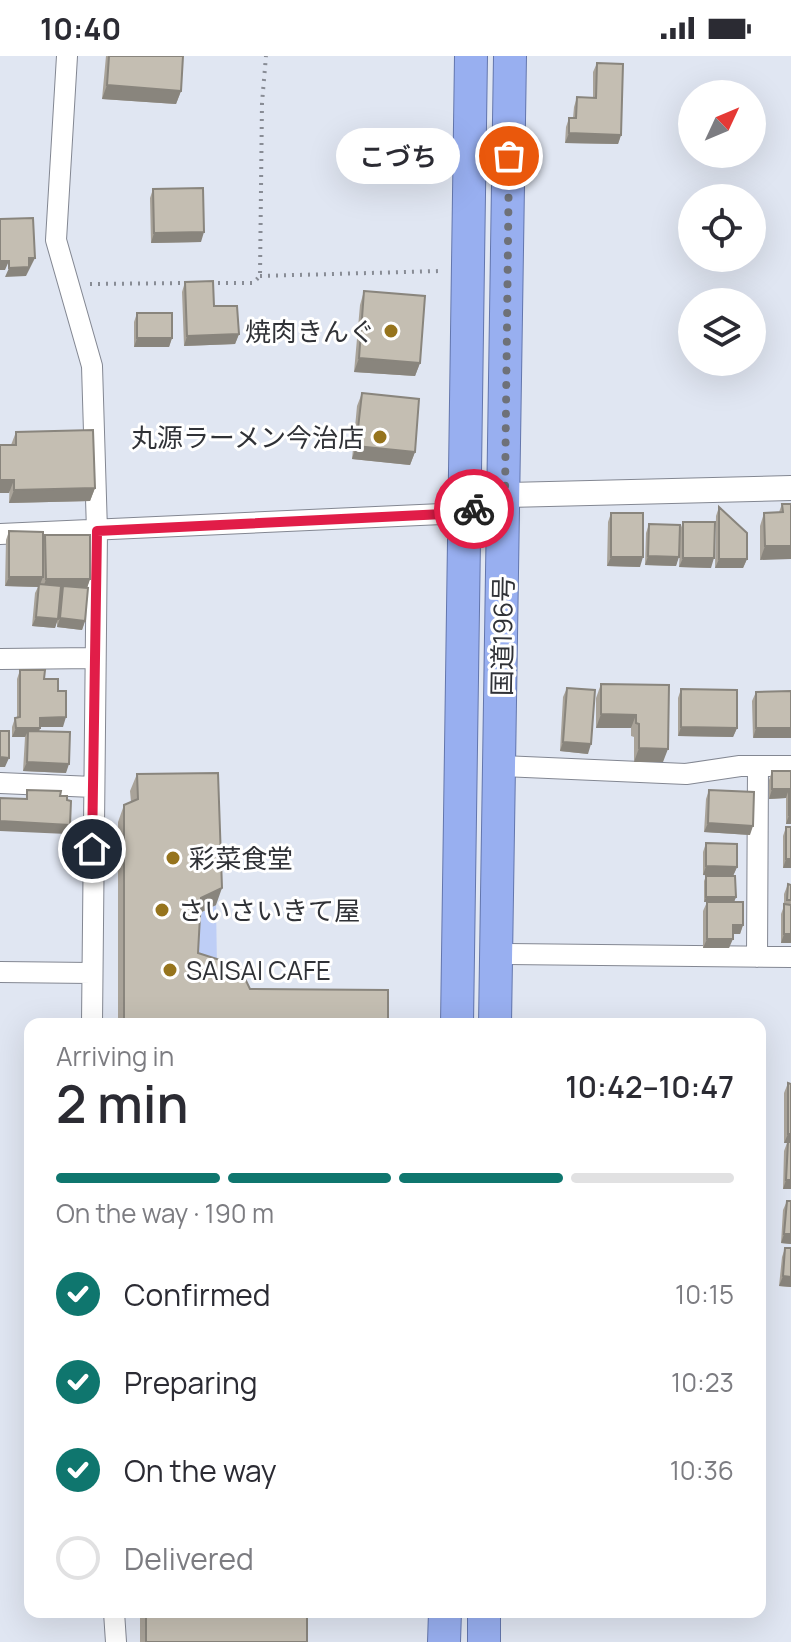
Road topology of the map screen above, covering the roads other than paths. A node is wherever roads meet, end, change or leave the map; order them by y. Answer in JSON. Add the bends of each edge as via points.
{"nodes":[{"id":1,"x":67,"y":56,"type":"edge"},
{"id":2,"x":471,"y":56,"type":"edge"},
{"id":3,"x":510,"y":56,"type":"edge"},
{"id":4,"x":791,"y":488,"type":"edge"},
{"id":5,"x":505,"y":495,"type":"junction"},
{"id":6,"x":464,"y":513,"type":"junction"},
{"id":7,"x":97,"y":531,"type":"junction"},
{"id":8,"x":0,"y":534,"type":"edge"},
{"id":9,"x":95,"y":658,"type":"junction"},
{"id":10,"x":0,"y":659,"type":"edge"},
{"id":11,"x":500,"y":766,"type":"junction"},
{"id":12,"x":758,"y":766,"type":"junction"},
{"id":13,"x":791,"y":766,"type":"edge"},
{"id":14,"x":0,"y":783,"type":"edge"},
{"id":15,"x":93,"y":787,"type":"junction"},
{"id":16,"x":496,"y":954,"type":"junction"},
{"id":17,"x":757,"y":957,"type":"junction"},
{"id":18,"x":791,"y":957,"type":"edge"},
{"id":19,"x":0,"y":972,"type":"edge"},
{"id":20,"x":91,"y":973,"type":"junction"},
{"id":21,"x":92,"y":1018,"type":"edge"},
{"id":22,"x":457,"y":1018,"type":"edge"},
{"id":23,"x":495,"y":1018,"type":"edge"},
{"id":24,"x":114,"y":1618,"type":"edge"},
{"id":25,"x":445,"y":1618,"type":"edge"},
{"id":26,"x":484,"y":1618,"type":"edge"},
{"id":27,"x":116,"y":1642,"type":"edge"},
{"id":28,"x":444,"y":1642,"type":"edge"},
{"id":29,"x":484,"y":1642,"type":"edge"}],
"edges":[{"from":1,"to":7,"type":"street","via":[[56,240],[92,366]]},
{"from":2,"to":6,"type":"highway","name":"国道196号"},
{"from":3,"to":5,"type":"highway","name":"国道196号"},
{"from":4,"to":5,"type":"street"},
{"from":5,"to":6,"type":"street"},
{"from":5,"to":11,"type":"highway","name":"国道196号"},
{"from":6,"to":7,"type":"street"},
{"from":6,"to":22,"type":"highway","name":"国道196号"},
{"from":7,"to":8,"type":"street"},
{"from":7,"to":9,"type":"street"},
{"from":9,"to":10,"type":"street"},
{"from":9,"to":15,"type":"street"},
{"from":11,"to":12,"type":"street","via":[[686,774]]},
{"from":11,"to":16,"type":"highway","name":"国道196号"},
{"from":12,"to":13,"type":"street"},
{"from":12,"to":17,"type":"street"},
{"from":14,"to":15,"type":"street"},
{"from":15,"to":20,"type":"street"},
{"from":16,"to":17,"type":"street"},
{"from":16,"to":23,"type":"highway","name":"国道196号"},
{"from":17,"to":18,"type":"street"},
{"from":19,"to":20,"type":"street"},
{"from":20,"to":21,"type":"street"},
{"from":24,"to":27,"type":"street"},
{"from":25,"to":28,"type":"highway"},
{"from":26,"to":29,"type":"highway"}]}
